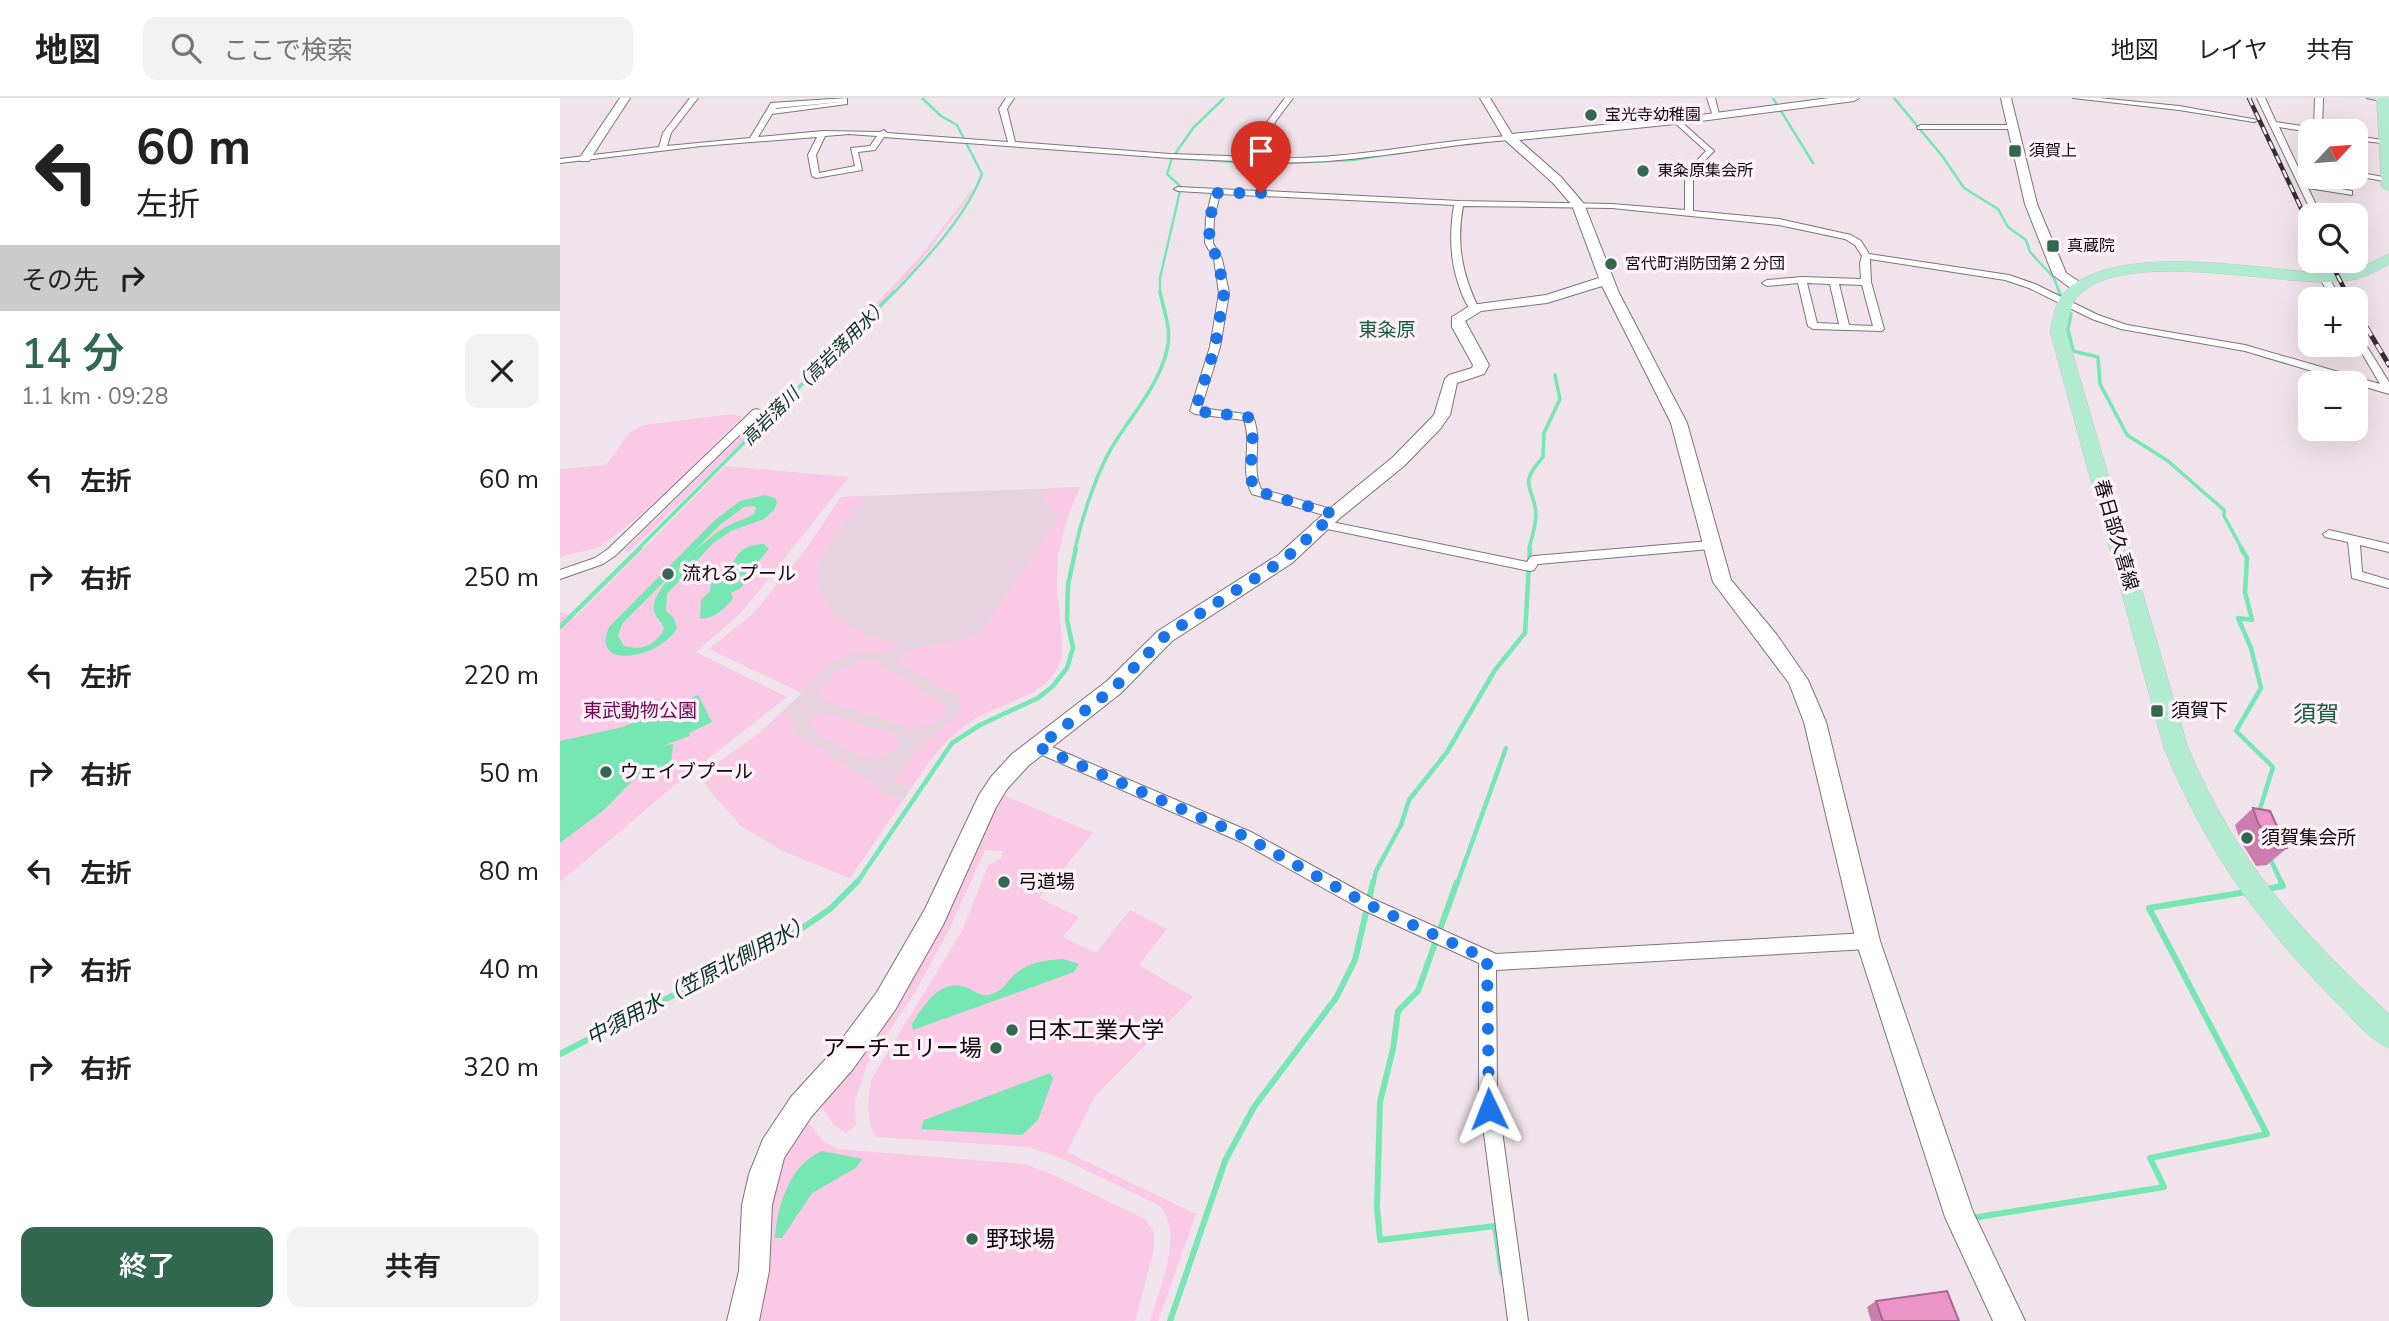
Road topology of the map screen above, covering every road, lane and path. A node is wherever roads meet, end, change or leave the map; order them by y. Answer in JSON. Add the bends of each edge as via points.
{"nodes":[{"id":1,"x":625,"y":98,"type":"edge"},
{"id":2,"x":694,"y":98,"type":"edge"},
{"id":3,"x":778,"y":98,"type":"edge"},
{"id":4,"x":1010,"y":98,"type":"edge"},
{"id":5,"x":1289,"y":98,"type":"edge"},
{"id":6,"x":1485,"y":98,"type":"edge"},
{"id":7,"x":1711,"y":98,"type":"edge"},
{"id":8,"x":1854,"y":98,"type":"edge"},
{"id":9,"x":2006,"y":98,"type":"edge"},
{"id":10,"x":2077,"y":98,"type":"edge"},
{"id":11,"x":2262,"y":98,"type":"edge"},
{"id":12,"x":2319,"y":98,"type":"edge"},
{"id":13,"x":2381,"y":99,"type":"edge"},
{"id":14,"x":772,"y":109,"type":"junction"},
{"id":15,"x":1717,"y":116,"type":"junction"},
{"id":16,"x":1684,"y":119,"type":"junction"},
{"id":17,"x":2318,"y":119,"type":"edge"},
{"id":18,"x":2254,"y":120,"type":"dead end"},
{"id":19,"x":2274,"y":124,"type":"junction"},
{"id":20,"x":1921,"y":127,"type":"dead end"},
{"id":21,"x":2013,"y":127,"type":"junction"},
{"id":22,"x":2298,"y":128,"type":"edge"},
{"id":23,"x":884,"y":132,"type":"junction"},
{"id":24,"x":823,"y":133,"type":"junction"},
{"id":25,"x":1508,"y":138,"type":"junction"},
{"id":26,"x":753,"y":139,"type":"junction"},
{"id":27,"x":2368,"y":140,"type":"edge"},
{"id":28,"x":2386,"y":143,"type":"junction"},
{"id":29,"x":1012,"y":145,"type":"junction"},
{"id":30,"x":662,"y":149,"type":"junction"},
{"id":31,"x":584,"y":159,"type":"junction"},
{"id":32,"x":560,"y":161,"type":"edge"},
{"id":33,"x":1261,"y":161,"type":"junction"},
{"id":34,"x":2298,"y":170,"type":"edge"},
{"id":35,"x":2368,"y":176,"type":"edge"},
{"id":36,"x":2389,"y":180,"type":"edge"},
{"id":37,"x":2389,"y":187,"type":"edge"},
{"id":38,"x":1178,"y":189,"type":"dead end"},
{"id":39,"x":2328,"y":189,"type":"edge"},
{"id":40,"x":1216,"y":192,"type":"junction"},
{"id":41,"x":1261,"y":193,"type":"junction"},
{"id":42,"x":2349,"y":193,"type":"dead end"},
{"id":43,"x":1459,"y":203,"type":"junction"},
{"id":44,"x":1578,"y":204,"type":"junction"},
{"id":45,"x":1689,"y":212,"type":"junction"},
{"id":46,"x":1866,"y":256,"type":"junction"},
{"id":47,"x":2389,"y":258,"type":"edge"},
{"id":48,"x":2368,"y":270,"type":"edge"},
{"id":49,"x":2335,"y":273,"type":"edge"},
{"id":50,"x":2325,"y":278,"type":"junction"},
{"id":51,"x":1606,"y":280,"type":"junction"},
{"id":52,"x":1802,"y":281,"type":"junction"},
{"id":53,"x":1834,"y":282,"type":"junction"},
{"id":54,"x":1866,"y":282,"type":"junction"},
{"id":55,"x":1767,"y":283,"type":"dead end"},
{"id":56,"x":2330,"y":287,"type":"edge"},
{"id":57,"x":2072,"y":294,"type":"junction"},
{"id":58,"x":1474,"y":309,"type":"junction"},
{"id":59,"x":1845,"y":328,"type":"junction"},
{"id":60,"x":2368,"y":356,"type":"edge"},
{"id":61,"x":2388,"y":390,"type":"edge"},
{"id":62,"x":757,"y":412,"type":"dead end"},
{"id":63,"x":1328,"y":519,"type":"junction"},
{"id":64,"x":2329,"y":534,"type":"dead end"},
{"id":65,"x":2354,"y":540,"type":"junction"},
{"id":66,"x":1710,"y":545,"type":"junction"},
{"id":67,"x":2389,"y":548,"type":"edge"},
{"id":68,"x":560,"y":575,"type":"edge"},
{"id":69,"x":2389,"y":583,"type":"edge"},
{"id":70,"x":1038,"y":747,"type":"junction"},
{"id":71,"x":1868,"y":941,"type":"junction"},
{"id":72,"x":1487,"y":959,"type":"junction"},
{"id":73,"x":2389,"y":1034,"type":"edge"},
{"id":74,"x":743,"y":1321,"type":"edge"},
{"id":75,"x":1518,"y":1321,"type":"edge"},
{"id":76,"x":2009,"y":1321,"type":"edge"}],
"edges":[{"from":1,"to":31,"type":"street"},
{"from":2,"to":30,"type":"street","via":[[667,133]]},
{"from":3,"to":14,"type":"street"},
{"from":4,"to":29,"type":"street","via":[[1003,109]]},
{"from":5,"to":33,"type":"street","via":[[1271,122]]},
{"from":6,"to":25,"type":"street"},
{"from":7,"to":15,"type":"street"},
{"from":8,"to":15,"type":"street"},
{"from":9,"to":21,"type":"street"},
{"from":10,"to":18,"type":"street"},
{"from":11,"to":19,"type":"street"},
{"from":12,"to":17,"type":"street"},
{"from":13,"to":28,"type":"main road"},
{"from":14,"to":14,"type":"street","via":[[844,99],[843,104]]},
{"from":14,"to":26,"type":"street"},
{"from":15,"to":16,"type":"street"},
{"from":16,"to":25,"type":"street"},
{"from":16,"to":45,"type":"street","via":[[1710,150],[1689,173]]},
{"from":19,"to":22,"type":"street"},
{"from":19,"to":34,"type":"street"},
{"from":20,"to":21,"type":"street"},
{"from":21,"to":57,"type":"street","via":[[2031,204]]},
{"from":23,"to":24,"type":"street"},
{"from":23,"to":24,"type":"street","via":[[872,148],[854,150],[859,168],[817,176],[812,155]]},
{"from":23,"to":29,"type":"street"},
{"from":24,"to":26,"type":"street"},
{"from":25,"to":33,"type":"street","via":[[1346,157]]},
{"from":25,"to":44,"type":"street"},
{"from":26,"to":30,"type":"street"},
{"from":27,"to":28,"type":"street"},
{"from":28,"to":36,"type":"main road"},
{"from":29,"to":33,"type":"street"},
{"from":30,"to":31,"type":"street"},
{"from":31,"to":32,"type":"street"},
{"from":33,"to":41,"type":"street"},
{"from":35,"to":36,"type":"street"},
{"from":36,"to":37,"type":"main road"},
{"from":38,"to":40,"type":"street"},
{"from":39,"to":42,"type":"street"},
{"from":40,"to":41,"type":"street"},
{"from":40,"to":63,"type":"street","via":[[1209,243],[1218,259],[1224,293],[1215,347],[1195,411],[1248,417],[1255,438],[1251,483],[1256,491]]},
{"from":41,"to":43,"type":"street"},
{"from":43,"to":44,"type":"street"},
{"from":43,"to":58,"type":"street","via":[[1453,254]]},
{"from":44,"to":45,"type":"street"},
{"from":44,"to":51,"type":"street"},
{"from":45,"to":46,"type":"street","via":[[1837,233],[1858,243]]},
{"from":46,"to":54,"type":"street"},
{"from":46,"to":57,"type":"street","via":[[2006,277]]},
{"from":47,"to":48,"type":"main road"},
{"from":49,"to":50,"type":"main road"},
{"from":50,"to":56,"type":"street"},
{"from":50,"to":57,"type":"main road","via":[[2170,265],[2117,272]]},
{"from":51,"to":58,"type":"street","via":[[1545,299]]},
{"from":51,"to":66,"type":"street","via":[[1679,423]]},
{"from":52,"to":53,"type":"street"},
{"from":52,"to":55,"type":"street"},
{"from":52,"to":59,"type":"street","via":[[1813,326]]},
{"from":53,"to":54,"type":"street"},
{"from":53,"to":59,"type":"street"},
{"from":54,"to":59,"type":"street","via":[[1879,329]]},
{"from":57,"to":61,"type":"street","via":[[2095,316],[2123,326],[2248,348]]},
{"from":57,"to":73,"type":"main road","name":"春日部久喜線","via":[[2058,316],[2058,331],[2191,789],[2216,838],[2277,923]]},
{"from":58,"to":63,"type":"street","via":[[1457,320],[1478,358],[1479,371],[1454,378],[1434,426]]},
{"from":60,"to":61,"type":"street"},
{"from":62,"to":68,"type":"street","via":[[612,552]]},
{"from":63,"to":66,"type":"street","via":[[1530,568],[1534,560]]},
{"from":63,"to":70,"type":"street","via":[[1274,567],[1165,636],[1114,688]]},
{"from":64,"to":65,"type":"street"},
{"from":65,"to":67,"type":"street"},
{"from":65,"to":69,"type":"street","via":[[2356,575]]},
{"from":66,"to":71,"type":"street","via":[[1722,582],[1798,680],[1811,712]]},
{"from":70,"to":72,"type":"street","via":[[1246,837],[1367,904]]},
{"from":70,"to":74,"type":"street","via":[[1020,760],[987,802],[934,917],[886,1001],[773,1149],[757,1205],[754,1271]]},
{"from":71,"to":72,"type":"street"},
{"from":71,"to":76,"type":"street","via":[[1960,1217]]},
{"from":72,"to":75,"type":"street","via":[[1490,1114]]}]}
